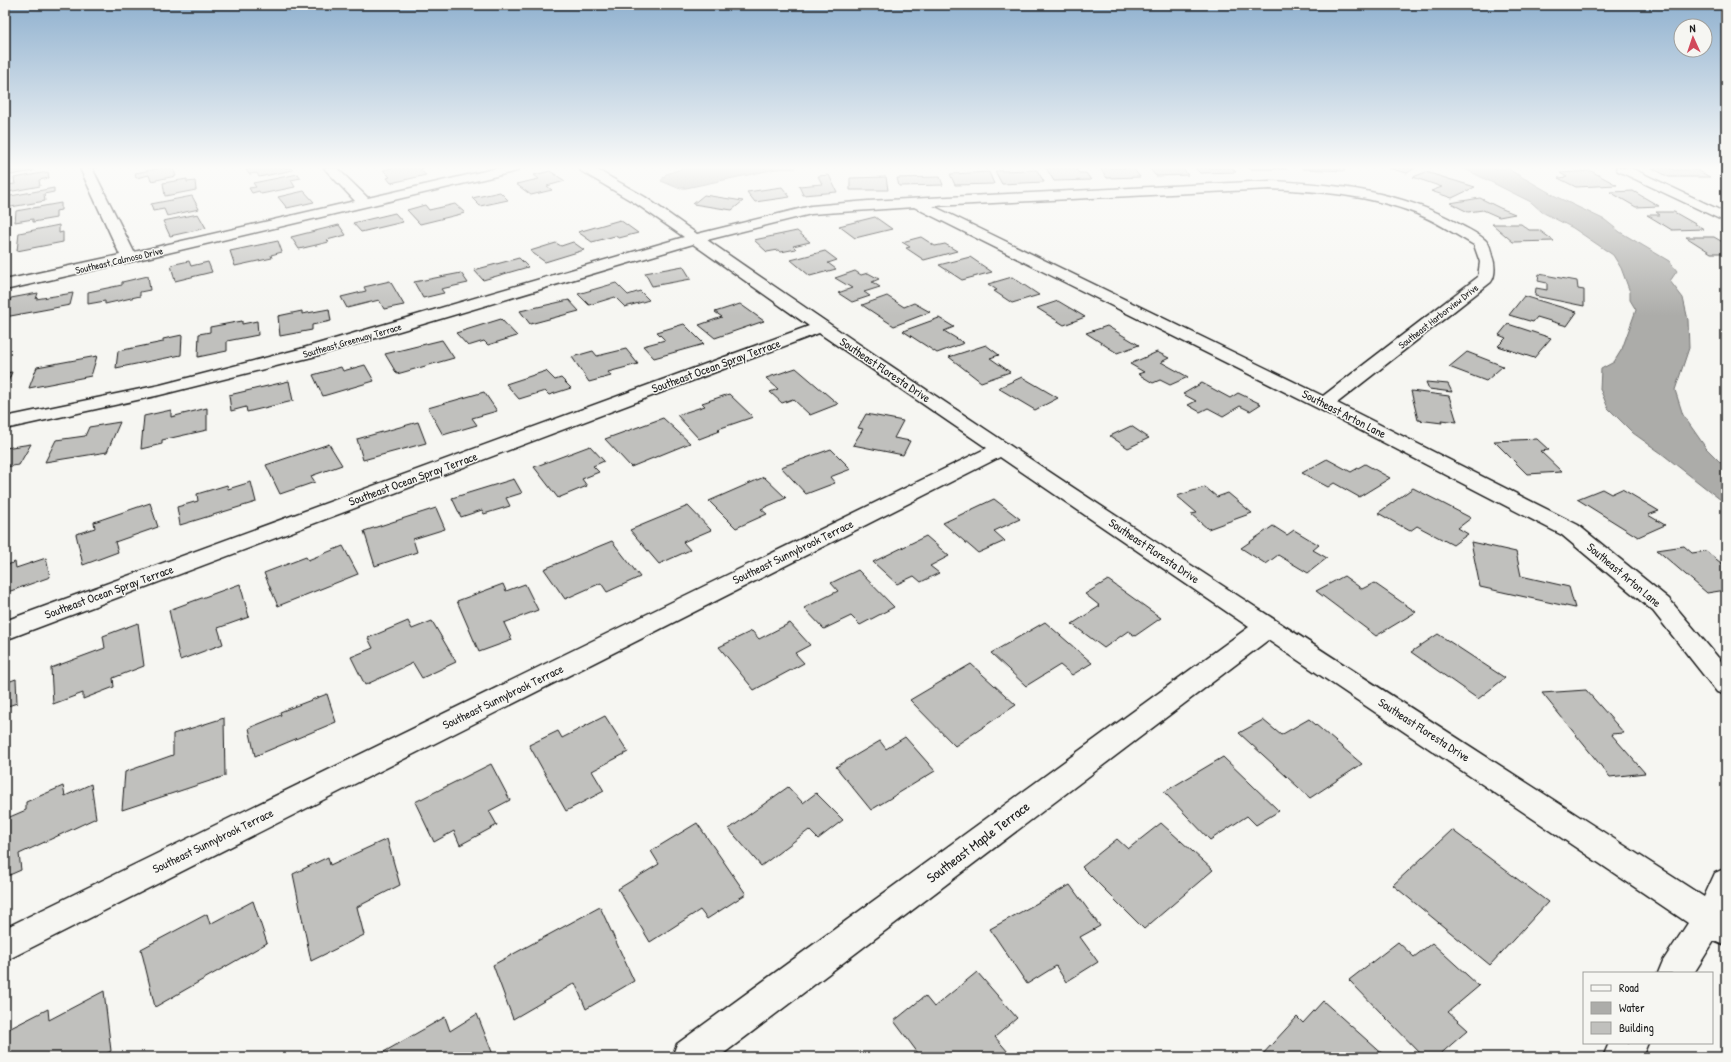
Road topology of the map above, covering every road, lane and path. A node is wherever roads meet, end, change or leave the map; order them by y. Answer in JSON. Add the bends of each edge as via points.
{"nodes":[{"id":1,"x":110,"y":218,"type":"edge"},
{"id":2,"x":299,"y":218,"type":"edge"},
{"id":3,"x":664,"y":218,"type":"edge"},
{"id":4,"x":780,"y":218,"type":"edge"},
{"id":5,"x":946,"y":218,"type":"edge"},
{"id":6,"x":1436,"y":218,"type":"edge"},
{"id":7,"x":694,"y":239,"type":"junction"},
{"id":8,"x":129,"y":258,"type":"junction"},
{"id":9,"x":5,"y":285,"type":"edge"},
{"id":10,"x":821,"y":327,"type":"junction"},
{"id":11,"x":1324,"y":404,"type":"junction"},
{"id":12,"x":5,"y":423,"type":"edge"},
{"id":13,"x":1001,"y":448,"type":"junction"},
{"id":14,"x":1267,"y":627,"type":"junction"},
{"id":15,"x":5,"y":631,"type":"edge"},
{"id":16,"x":1726,"y":685,"type":"edge"},
{"id":17,"x":1726,"y":883,"type":"edge"},
{"id":18,"x":1718,"y":924,"type":"edge"},
{"id":19,"x":5,"y":945,"type":"edge"},
{"id":20,"x":1676,"y":972,"type":"edge"},
{"id":21,"x":1629,"y":1044,"type":"edge"},
{"id":22,"x":690,"y":1057,"type":"edge"},
{"id":23,"x":1621,"y":1057,"type":"edge"}],
"edges":[{"from":1,"to":8,"type":"street"},
{"from":2,"to":8,"type":"street","name":"Southeast Calmoso Drive"},
{"from":3,"to":7,"type":"street","name":"Southeast Floresta Drive"},
{"from":4,"to":7,"type":"street","name":"Southeast Harborview Drive"},
{"from":5,"to":11,"type":"street","name":"Southeast Arton Lane"},
{"from":6,"to":11,"type":"street","name":"Southeast Harborview Drive","via":[[1480,243],[1487,262],[1486,279]]},
{"from":7,"to":10,"type":"street","name":"Southeast Floresta Drive"},
{"from":7,"to":12,"type":"street","name":"Southeast Greenway Terrace","via":[[306,353],[160,390]]},
{"from":8,"to":9,"type":"street","name":"Southeast Calmoso Drive"},
{"from":10,"to":13,"type":"street","name":"Southeast Floresta Drive"},
{"from":10,"to":15,"type":"street","name":"Southeast Ocean Spray Terrace"},
{"from":11,"to":16,"type":"street","name":"Southeast Arton Lane","via":[[1570,530],[1661,605]]},
{"from":13,"to":14,"type":"street","name":"Southeast Floresta Drive"},
{"from":13,"to":19,"type":"street","name":"Southeast Sunnybrook Terrace"},
{"from":14,"to":18,"type":"street","name":"Southeast Floresta Drive"},
{"from":14,"to":22,"type":"street","name":"Southeast Maple Terrace"},
{"from":17,"to":18,"type":"street"},
{"from":18,"to":20,"type":"street"},
{"from":21,"to":23,"type":"street"}]}
